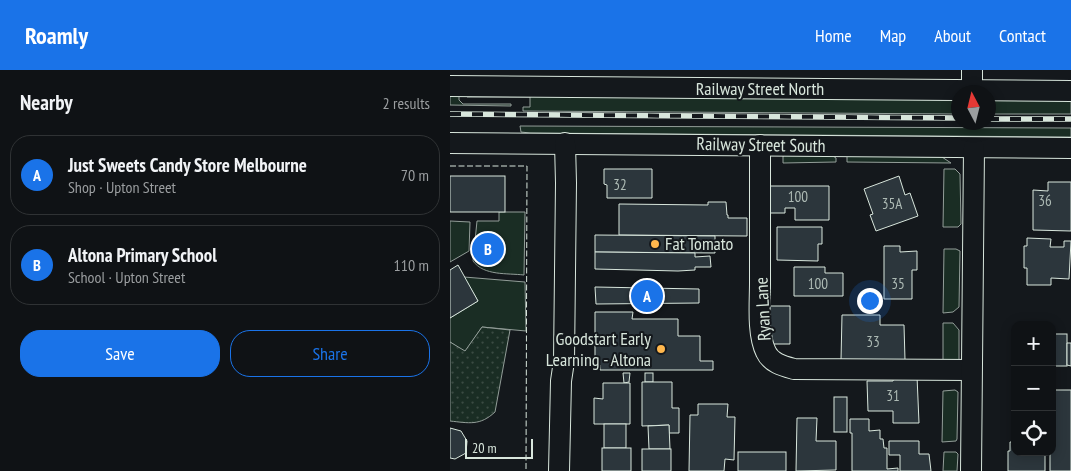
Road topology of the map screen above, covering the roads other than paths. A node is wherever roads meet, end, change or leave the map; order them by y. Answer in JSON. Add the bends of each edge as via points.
{"nodes":[{"id":1,"x":972,"y":70,"type":"edge"},
{"id":2,"x":562,"y":78,"type":"edge"},
{"id":3,"x":972,"y":85,"type":"edge"},
{"id":4,"x":450,"y":86,"type":"edge"},
{"id":5,"x":951,"y":90,"type":"edge"},
{"id":6,"x":996,"y":91,"type":"edge"},
{"id":7,"x":1071,"y":91,"type":"edge"},
{"id":8,"x":450,"y":143,"type":"edge"},
{"id":9,"x":565,"y":143,"type":"junction"},
{"id":10,"x":760,"y":145,"type":"junction"},
{"id":11,"x":974,"y":148,"type":"junction"},
{"id":12,"x":1071,"y":148,"type":"edge"},
{"id":13,"x":971,"y":370,"type":"junction"},
{"id":14,"x":559,"y":471,"type":"edge"},
{"id":15,"x":971,"y":471,"type":"edge"}],
"edges":[{"from":1,"to":3,"type":"street"},
{"from":2,"to":4,"type":"street","name":"Railway Street North"},
{"from":2,"to":5,"type":"street","name":"Railway Street North"},
{"from":6,"to":7,"type":"street","name":"Railway Street North"},
{"from":8,"to":9,"type":"street","name":"Railway Street South"},
{"from":9,"to":10,"type":"street","name":"Railway Street South"},
{"from":9,"to":14,"type":"street","via":[[564,361]]},
{"from":10,"to":11,"type":"street","name":"Railway Street South"},
{"from":10,"to":13,"type":"street","name":"Ryan Lane","via":[[760,310],[762,341],[770,359],[794,369]]},
{"from":11,"to":12,"type":"street","name":"Railway Street South"},
{"from":11,"to":13,"type":"street"},
{"from":13,"to":15,"type":"street"}]}
